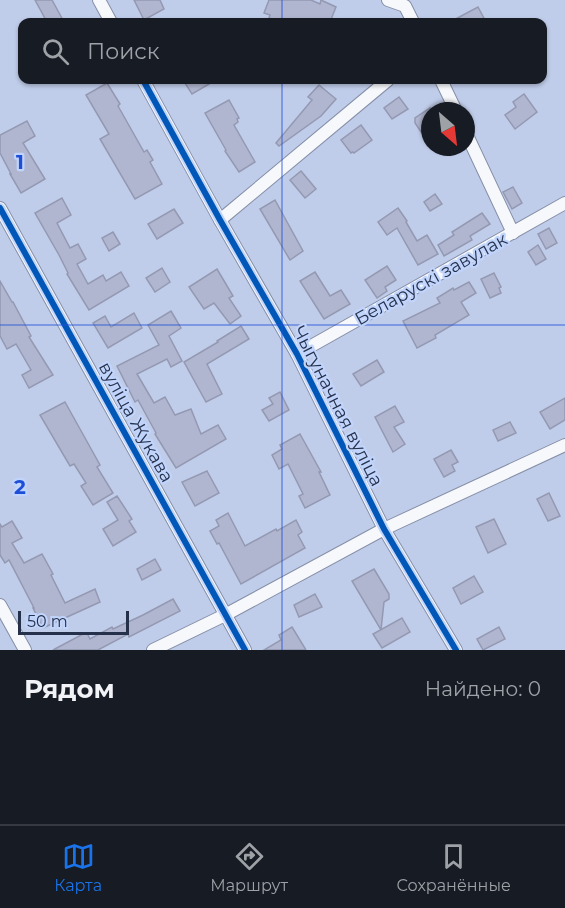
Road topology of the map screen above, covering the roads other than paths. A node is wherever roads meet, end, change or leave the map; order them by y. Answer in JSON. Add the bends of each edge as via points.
{"nodes":[{"id":1,"x":99,"y":0,"type":"edge"},
{"id":2,"x":388,"y":0,"type":"edge"},
{"id":3,"x":109,"y":18,"type":"edge"},
{"id":4,"x":411,"y":18,"type":"edge"},
{"id":5,"x":145,"y":84,"type":"edge"},
{"id":6,"x":382,"y":84,"type":"edge"},
{"id":7,"x":443,"y":84,"type":"edge"},
{"id":8,"x":452,"y":102,"type":"edge"},
{"id":9,"x":475,"y":152,"type":"edge"},
{"id":10,"x":565,"y":203,"type":"edge"},
{"id":11,"x":0,"y":208,"type":"edge"},
{"id":12,"x":220,"y":220,"type":"junction"},
{"id":13,"x":513,"y":233,"type":"junction"},
{"id":14,"x":297,"y":354,"type":"junction"},
{"id":15,"x":565,"y":445,"type":"edge"},
{"id":16,"x":384,"y":529,"type":"junction"},
{"id":17,"x":0,"y":605,"type":"edge"},
{"id":18,"x":225,"y":615,"type":"junction"},
{"id":19,"x":25,"y":650,"type":"edge"},
{"id":20,"x":153,"y":650,"type":"edge"},
{"id":21,"x":245,"y":650,"type":"edge"},
{"id":22,"x":456,"y":650,"type":"edge"}],
"edges":[{"from":1,"to":3,"type":"street"},
{"from":2,"to":4,"type":"street","via":[[405,6]]},
{"from":5,"to":12,"type":"street","name":"Чыгуначная вуліца"},
{"from":6,"to":12,"type":"street"},
{"from":7,"to":8,"type":"street"},
{"from":9,"to":13,"type":"street"},
{"from":10,"to":13,"type":"street","name":"Беларускі завулак"},
{"from":11,"to":18,"type":"street","name":"вуліца Жукава"},
{"from":12,"to":14,"type":"street","name":"Чыгуначная вуліца"},
{"from":13,"to":14,"type":"street","name":"Беларускі завулак"},
{"from":14,"to":16,"type":"street","name":"Чыгуначная вуліца"},
{"from":15,"to":16,"type":"street"},
{"from":16,"to":18,"type":"street"},
{"from":16,"to":22,"type":"street","name":"Чыгуначная вуліца"},
{"from":17,"to":19,"type":"street"},
{"from":18,"to":20,"type":"street"},
{"from":18,"to":21,"type":"street","name":"вуліца Жукава"}]}
